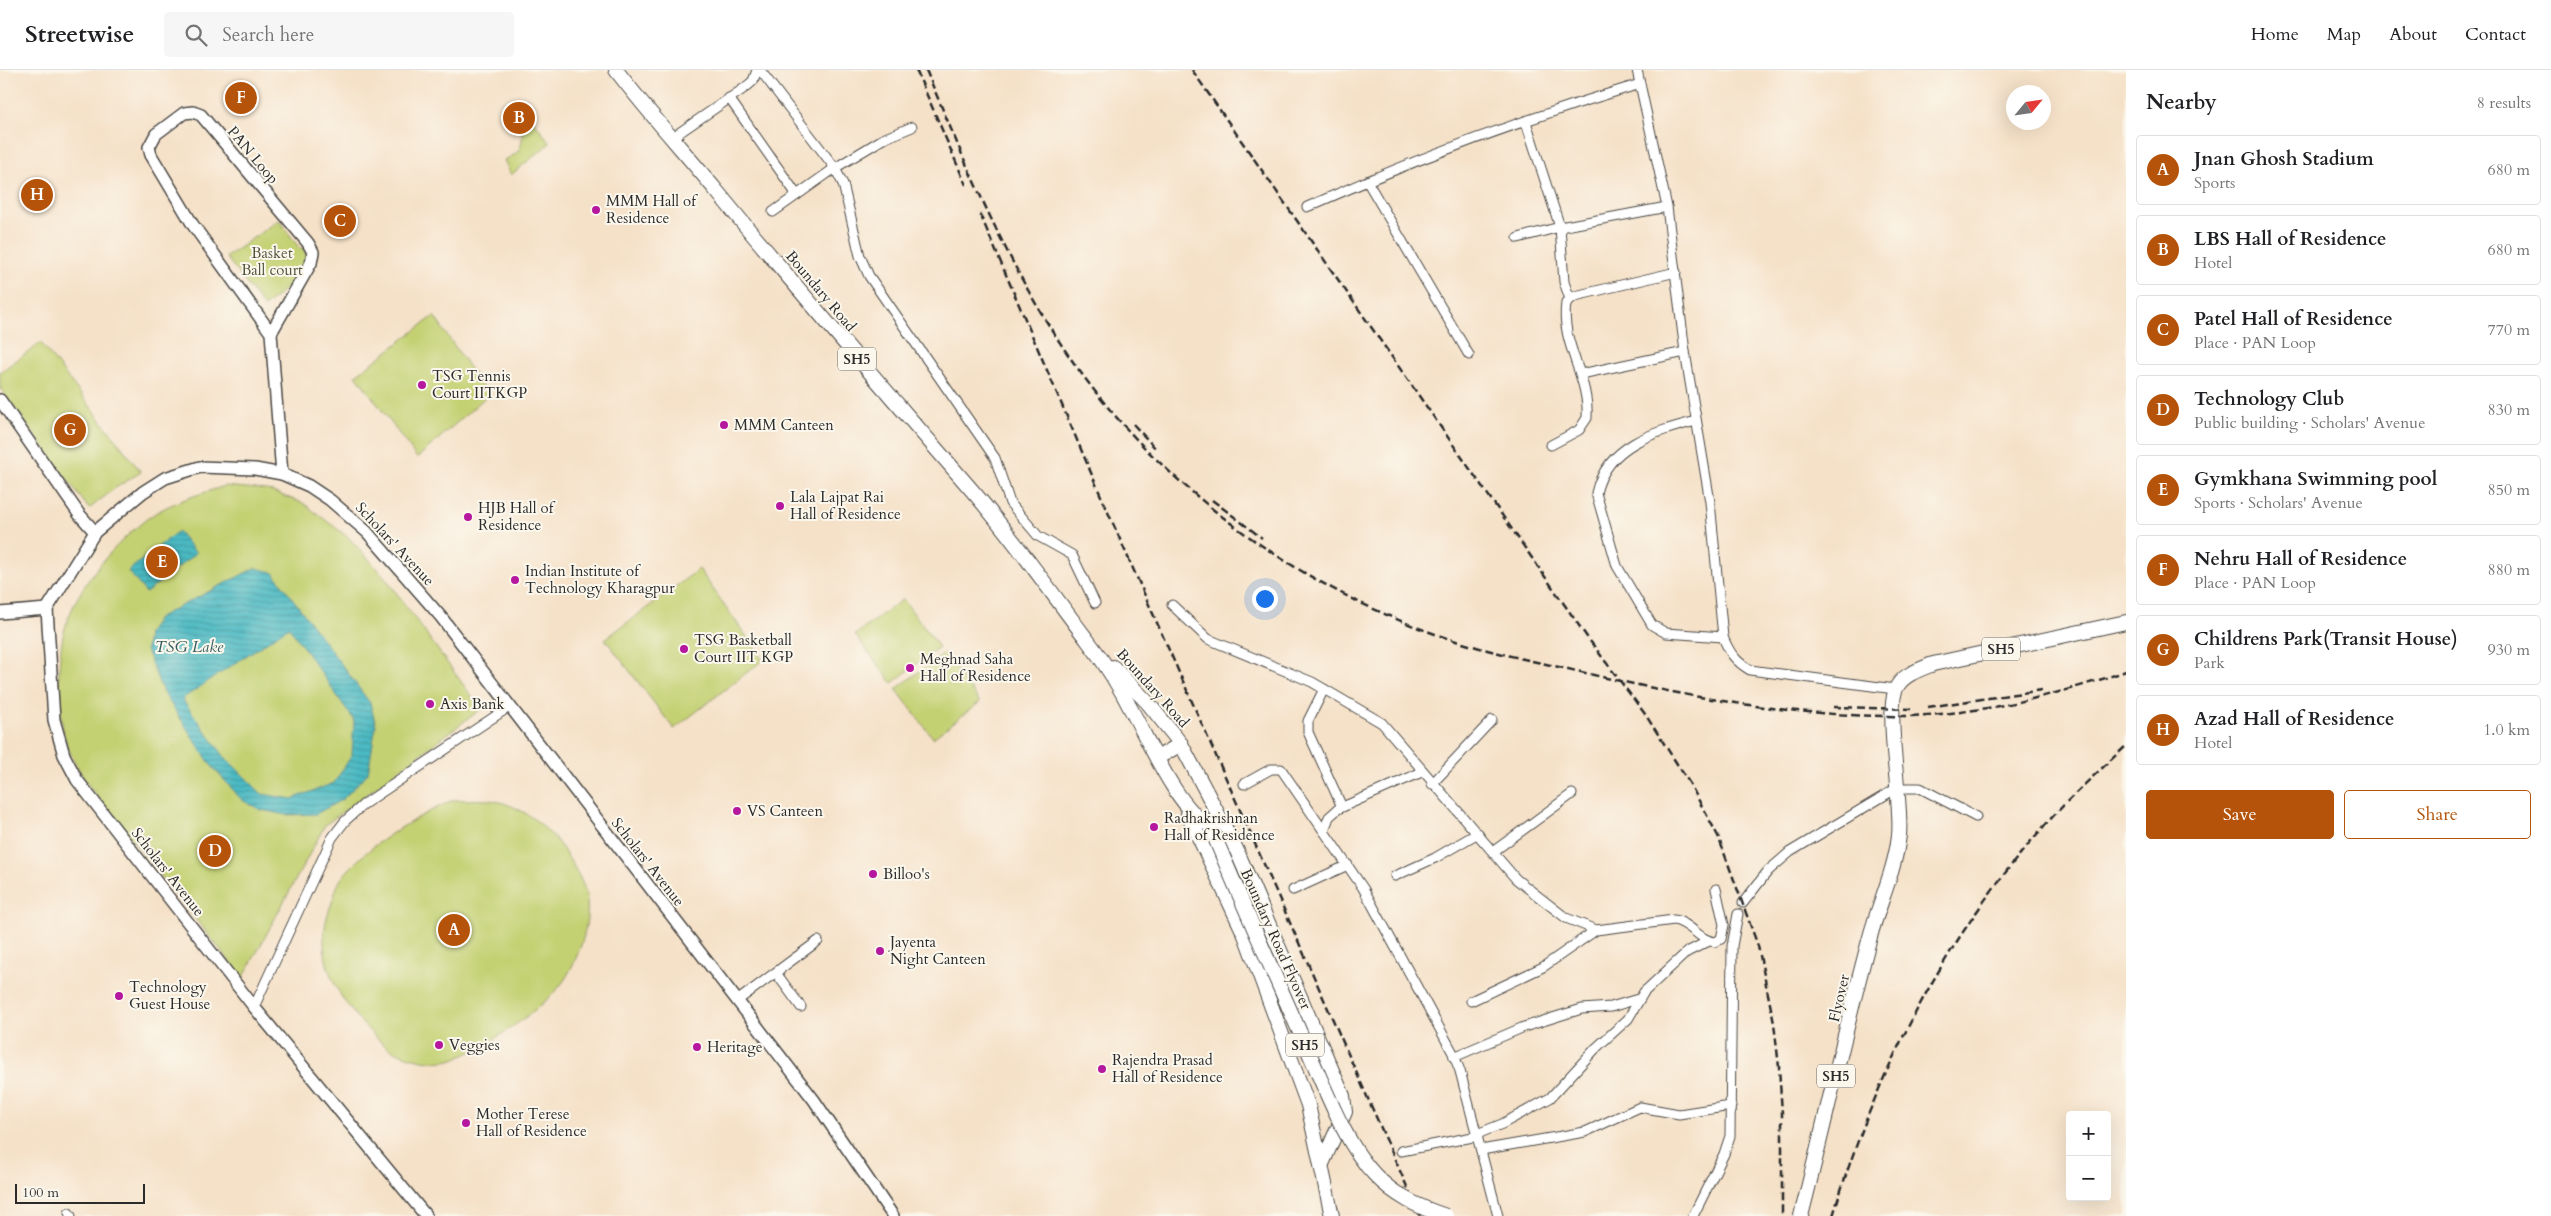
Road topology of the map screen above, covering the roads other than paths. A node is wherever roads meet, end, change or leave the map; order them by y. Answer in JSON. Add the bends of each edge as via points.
{"nodes":[{"id":1,"x":616,"y":70,"type":"edge"},
{"id":2,"x":759,"y":70,"type":"edge"},
{"id":3,"x":1637,"y":70,"type":"edge"},
{"id":4,"x":1640,"y":84,"type":"junction"},
{"id":5,"x":729,"y":98,"type":"junction"},
{"id":6,"x":1526,"y":122,"type":"junction"},
{"id":7,"x":912,"y":127,"type":"dead end"},
{"id":8,"x":672,"y":137,"type":"junction"},
{"id":9,"x":835,"y":168,"type":"junction"},
{"id":10,"x":1368,"y":181,"type":"junction"},
{"id":11,"x":797,"y":195,"type":"junction"},
{"id":12,"x":1307,"y":207,"type":"dead end"},
{"id":13,"x":1667,"y":207,"type":"junction"},
{"id":14,"x":773,"y":212,"type":"dead end"},
{"id":15,"x":1560,"y":227,"type":"junction"},
{"id":16,"x":1518,"y":238,"type":"dead end"},
{"id":17,"x":1676,"y":272,"type":"junction"},
{"id":18,"x":1570,"y":299,"type":"junction"},
{"id":19,"x":271,"y":333,"type":"junction"},
{"id":20,"x":1685,"y":352,"type":"junction"},
{"id":21,"x":1469,"y":355,"type":"dead end"},
{"id":22,"x":1582,"y":374,"type":"junction"},
{"id":23,"x":0,"y":400,"type":"edge"},
{"id":24,"x":1696,"y":421,"type":"junction"},
{"id":25,"x":1551,"y":445,"type":"dead end"},
{"id":26,"x":282,"y":474,"type":"junction"},
{"id":27,"x":94,"y":532,"type":"junction"},
{"id":28,"x":1095,"y":603,"type":"dead end"},
{"id":29,"x":1172,"y":606,"type":"dead end"},
{"id":30,"x":47,"y":609,"type":"junction"},
{"id":31,"x":0,"y":612,"type":"edge"},
{"id":32,"x":2126,"y":622,"type":"edge"},
{"id":33,"x":1723,"y":637,"type":"junction"},
{"id":34,"x":1094,"y":649,"type":"junction"},
{"id":35,"x":1324,"y":689,"type":"junction"},
{"id":36,"x":1896,"y":689,"type":"junction"},
{"id":37,"x":509,"y":707,"type":"junction"},
{"id":38,"x":1492,"y":720,"type":"dead end"},
{"id":39,"x":1181,"y":744,"type":"junction"},
{"id":40,"x":1157,"y":758,"type":"junction"},
{"id":41,"x":1422,"y":772,"type":"junction"},
{"id":42,"x":1244,"y":784,"type":"dead end"},
{"id":43,"x":1432,"y":784,"type":"junction"},
{"id":44,"x":1897,"y":788,"type":"junction"},
{"id":45,"x":1572,"y":794,"type":"dead end"},
{"id":46,"x":1185,"y":803,"type":"junction"},
{"id":47,"x":1213,"y":804,"type":"junction"},
{"id":48,"x":1342,"y":807,"type":"junction"},
{"id":49,"x":1976,"y":817,"type":"dead end"},
{"id":50,"x":1211,"y":829,"type":"junction"},
{"id":51,"x":1324,"y":831,"type":"junction"},
{"id":52,"x":1478,"y":833,"type":"junction"},
{"id":53,"x":1494,"y":851,"type":"junction"},
{"id":54,"x":1348,"y":865,"type":"junction"},
{"id":55,"x":1394,"y":876,"type":"dead end"},
{"id":56,"x":1716,"y":889,"type":"dead end"},
{"id":57,"x":1293,"y":890,"type":"dead end"},
{"id":58,"x":1743,"y":903,"type":"dead end"},
{"id":59,"x":1738,"y":914,"type":"dead end"},
{"id":60,"x":1596,"y":930,"type":"junction"},
{"id":61,"x":818,"y":941,"type":"dead end"},
{"id":62,"x":1708,"y":941,"type":"junction"},
{"id":63,"x":776,"y":973,"type":"junction"},
{"id":64,"x":1638,"y":999,"type":"junction"},
{"id":65,"x":737,"y":1001,"type":"junction"},
{"id":66,"x":1471,"y":1001,"type":"dead end"},
{"id":67,"x":254,"y":1007,"type":"junction"},
{"id":68,"x":801,"y":1007,"type":"dead end"},
{"id":69,"x":1454,"y":1057,"type":"junction"},
{"id":70,"x":1731,"y":1106,"type":"junction"},
{"id":71,"x":1477,"y":1135,"type":"junction"},
{"id":72,"x":1481,"y":1150,"type":"junction"},
{"id":73,"x":1402,"y":1151,"type":"dead end"},
{"id":74,"x":1322,"y":1164,"type":"junction"},
{"id":75,"x":426,"y":1216,"type":"edge"},
{"id":76,"x":893,"y":1216,"type":"edge"},
{"id":77,"x":1332,"y":1216,"type":"edge"},
{"id":78,"x":1446,"y":1216,"type":"edge"},
{"id":79,"x":1498,"y":1216,"type":"edge"},
{"id":80,"x":1693,"y":1216,"type":"edge"},
{"id":81,"x":1801,"y":1216,"type":"edge"}],
"edges":[{"from":1,"to":8,"type":"main road","name":"Boundary Road","number":"SH5"},
{"from":2,"to":5,"type":"street","via":[[753,81]]},
{"from":2,"to":9,"type":"street"},
{"from":3,"to":4,"type":"street"},
{"from":4,"to":6,"type":"street"},
{"from":4,"to":13,"type":"street"},
{"from":5,"to":8,"type":"street"},
{"from":5,"to":11,"type":"street"},
{"from":6,"to":10,"type":"street"},
{"from":6,"to":15,"type":"street"},
{"from":7,"to":9,"type":"street"},
{"from":8,"to":34,"type":"main road","name":"Boundary Road","number":"SH5","via":[[788,279],[977,496]]},
{"from":9,"to":11,"type":"street"},
{"from":9,"to":28,"type":"street","via":[[843,184],[860,256],[869,276],[996,458],[1006,494],[1015,511],[1038,536],[1072,555]]},
{"from":10,"to":12,"type":"street"},
{"from":10,"to":21,"type":"street"},
{"from":11,"to":14,"type":"street"},
{"from":13,"to":15,"type":"street"},
{"from":13,"to":17,"type":"street"},
{"from":15,"to":16,"type":"street"},
{"from":15,"to":18,"type":"street","via":[[1564,282]]},
{"from":17,"to":18,"type":"street"},
{"from":17,"to":20,"type":"street"},
{"from":18,"to":22,"type":"street","via":[[1565,310],[1567,339]]},
{"from":19,"to":19,"type":"street","name":"PAN Loop","via":[[311,263],[313,252],[200,115],[184,113],[152,139],[151,155],[193,225]]},
{"from":19,"to":26,"type":"street"},
{"from":20,"to":22,"type":"street"},
{"from":20,"to":24,"type":"street"},
{"from":22,"to":25,"type":"street","via":[[1588,410],[1584,426]]},
{"from":23,"to":27,"type":"street"},
{"from":24,"to":33,"type":"street","via":[[1710,502]]},
{"from":24,"to":33,"type":"street","via":[[1651,435],[1622,450],[1608,464],[1596,492],[1617,566],[1652,625],[1666,633]]},
{"from":26,"to":27,"type":"street","name":"Scholars' Avenue","via":[[255,469],[200,467],[165,478]]},
{"from":26,"to":37,"type":"street","name":"Scholars' Avenue","via":[[330,500],[367,532],[441,617]]},
{"from":27,"to":30,"type":"street","name":"Scholars' Avenue"},
{"from":29,"to":35,"type":"street","via":[[1208,639]]},
{"from":30,"to":31,"type":"street"},
{"from":30,"to":67,"type":"street","name":"Scholars' Avenue","via":[[54,720],[64,755],[77,780]]},
{"from":32,"to":36,"type":"main road","number":"SH5","via":[[1933,664],[1908,676]]},
{"from":33,"to":36,"type":"street","via":[[1733,657],[1750,670]]},
{"from":34,"to":39,"type":"main road","name":"Boundary Road","number":"SH5","via":[[1148,704]]},
{"from":34,"to":40,"type":"main road","name":"Boundary Road","number":"SH5"},
{"from":35,"to":41,"type":"street","via":[[1387,727]]},
{"from":35,"to":48,"type":"street","via":[[1308,721],[1308,732]]},
{"from":36,"to":44,"type":"main road","number":"SH5","via":[[1893,727]]},
{"from":37,"to":65,"type":"street","name":"Scholars' Avenue"},
{"from":37,"to":67,"type":"street","via":[[378,794],[345,821],[332,838]]},
{"from":38,"to":43,"type":"street"},
{"from":39,"to":40,"type":"main road"},
{"from":39,"to":47,"type":"main road","name":"Boundary Road"},
{"from":40,"to":46,"type":"main road","name":"Boundary Road","number":"SH5"},
{"from":41,"to":43,"type":"street"},
{"from":41,"to":48,"type":"street"},
{"from":42,"to":51,"type":"street","via":[[1271,769],[1281,769]]},
{"from":43,"to":52,"type":"street"},
{"from":44,"to":49,"type":"street","via":[[1920,788]]},
{"from":44,"to":58,"type":"street","via":[[1790,852],[1768,871]]},
{"from":44,"to":81,"type":"main road","name":"Flyover","number":"SH5","via":[[1900,816],[1896,857],[1870,935]]},
{"from":45,"to":53,"type":"street"},
{"from":46,"to":50,"type":"main road","name":"Boundary Road Flyover","number":"SH5"},
{"from":46,"to":74,"type":"main road","via":[[1190,820],[1246,936],[1308,1105]]},
{"from":47,"to":50,"type":"main road"},
{"from":47,"to":74,"type":"main road","name":"Boundary Road","via":[[1344,1096],[1344,1112]]},
{"from":48,"to":51,"type":"street","via":[[1329,817]]},
{"from":50,"to":78,"type":"main road","name":"Boundary Road Flyover","number":"SH5","bridge":true,"via":[[1313,1062],[1356,1148],[1374,1174],[1395,1194]]},
{"from":51,"to":54,"type":"street"},
{"from":52,"to":53,"type":"street"},
{"from":52,"to":55,"type":"street","via":[[1435,858]]},
{"from":53,"to":60,"type":"street","via":[[1516,879],[1535,896],[1566,918]]},
{"from":54,"to":57,"type":"street"},
{"from":54,"to":69,"type":"street"},
{"from":56,"to":62,"type":"street","via":[[1724,933],[1718,942]]},
{"from":59,"to":70,"type":"street","via":[[1732,946]]},
{"from":60,"to":62,"type":"street","via":[[1674,920],[1688,925]]},
{"from":60,"to":66,"type":"street","via":[[1543,967]]},
{"from":61,"to":63,"type":"street"},
{"from":62,"to":64,"type":"street","via":[[1683,954]]},
{"from":63,"to":65,"type":"street"},
{"from":63,"to":68,"type":"street"},
{"from":64,"to":69,"type":"street","via":[[1562,1015],[1524,1027]]},
{"from":64,"to":71,"type":"street","via":[[1628,1018],[1550,1098]]},
{"from":65,"to":76,"type":"street","name":"Scholars' Avenue","via":[[814,1100]]},
{"from":67,"to":75,"type":"street","name":"Scholars' Avenue"},
{"from":69,"to":71,"type":"street"},
{"from":70,"to":72,"type":"street","via":[[1679,1114],[1640,1107],[1585,1132]]},
{"from":70,"to":80,"type":"street","via":[[1730,1136],[1724,1154]]},
{"from":71,"to":72,"type":"street"},
{"from":71,"to":73,"type":"street"},
{"from":72,"to":79,"type":"street"},
{"from":74,"to":77,"type":"main road"}]}
